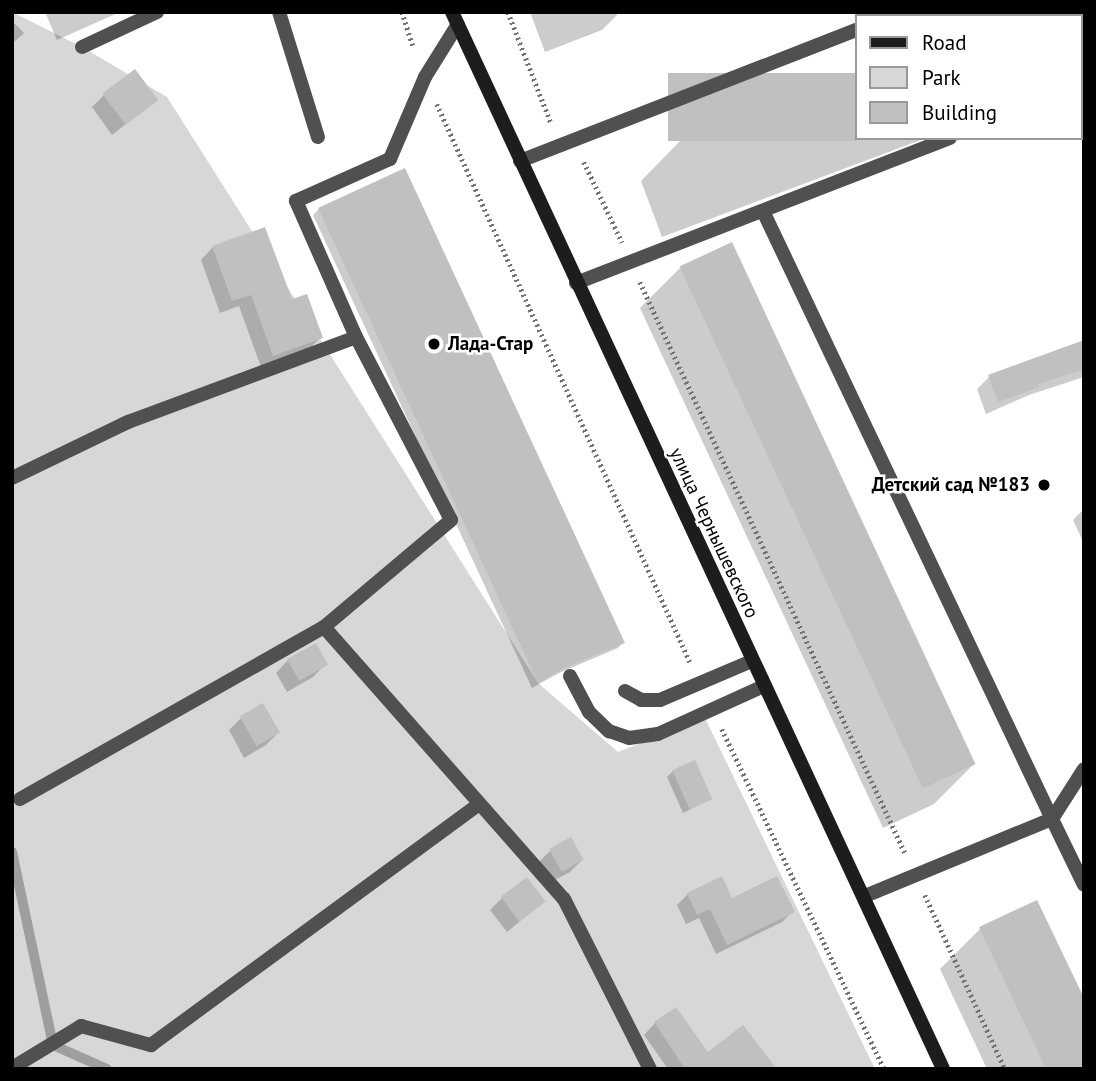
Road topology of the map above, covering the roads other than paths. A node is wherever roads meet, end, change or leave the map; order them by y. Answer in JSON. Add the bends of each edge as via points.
{"nodes":[{"id":1,"x":157,"y":12,"type":"edge"},
{"id":2,"x":279,"y":12,"type":"edge"},
{"id":3,"x":455,"y":18,"type":"edge"},
{"id":4,"x":855,"y":30,"type":"edge"},
{"id":5,"x":82,"y":47,"type":"dead end"},
{"id":6,"x":318,"y":137,"type":"dead end"},
{"id":7,"x":945,"y":140,"type":"edge"},
{"id":8,"x":520,"y":161,"type":"junction"},
{"id":9,"x":764,"y":211,"type":"junction"},
{"id":10,"x":576,"y":283,"type":"junction"},
{"id":11,"x":356,"y":337,"type":"junction"},
{"id":12,"x":12,"y":478,"type":"edge"},
{"id":13,"x":324,"y":627,"type":"junction"},
{"id":14,"x":752,"y":661,"type":"junction"},
{"id":15,"x":570,"y":676,"type":"dead end"},
{"id":16,"x":764,"y":686,"type":"junction"},
{"id":17,"x":625,"y":691,"type":"dead end"},
{"id":18,"x":1084,"y":769,"type":"edge"},
{"id":19,"x":20,"y":799,"type":"dead end"},
{"id":20,"x":479,"y":804,"type":"junction"},
{"id":21,"x":1052,"y":819,"type":"junction"},
{"id":22,"x":1084,"y":885,"type":"edge"},
{"id":23,"x":865,"y":896,"type":"junction"},
{"id":24,"x":12,"y":1068,"type":"edge"},
{"id":25,"x":650,"y":1069,"type":"edge"},
{"id":26,"x":943,"y":1069,"type":"edge"}],
"edges":[{"from":1,"to":5,"type":"lane"},
{"from":2,"to":6,"type":"lane"},
{"from":3,"to":8,"type":"street","name":"улица Чернышевского"},
{"from":3,"to":11,"type":"lane","via":[[390,159],[296,201]]},
{"from":4,"to":8,"type":"lane"},
{"from":7,"to":9,"type":"lane"},
{"from":8,"to":10,"type":"street","name":"улица Чернышевского"},
{"from":9,"to":10,"type":"lane"},
{"from":9,"to":21,"type":"lane"},
{"from":10,"to":14,"type":"street","name":"улица Чернышевского"},
{"from":11,"to":12,"type":"lane","via":[[128,422]]},
{"from":11,"to":13,"type":"lane","via":[[450,520]]},
{"from":13,"to":19,"type":"lane"},
{"from":13,"to":20,"type":"lane"},
{"from":14,"to":16,"type":"street","name":"улица Чернышевского"},
{"from":14,"to":17,"type":"lane","via":[[660,700],[641,700]]},
{"from":15,"to":16,"type":"lane","via":[[589,712],[609,731],[629,738],[658,734]]},
{"from":16,"to":23,"type":"street","name":"улица Чернышевского"},
{"from":18,"to":21,"type":"lane"},
{"from":20,"to":24,"type":"lane","via":[[151,1045],[81,1026]]},
{"from":20,"to":25,"type":"lane","via":[[564,899]]},
{"from":21,"to":22,"type":"lane"},
{"from":21,"to":23,"type":"lane"},
{"from":23,"to":26,"type":"street","name":"улица Чернышевского"}]}
